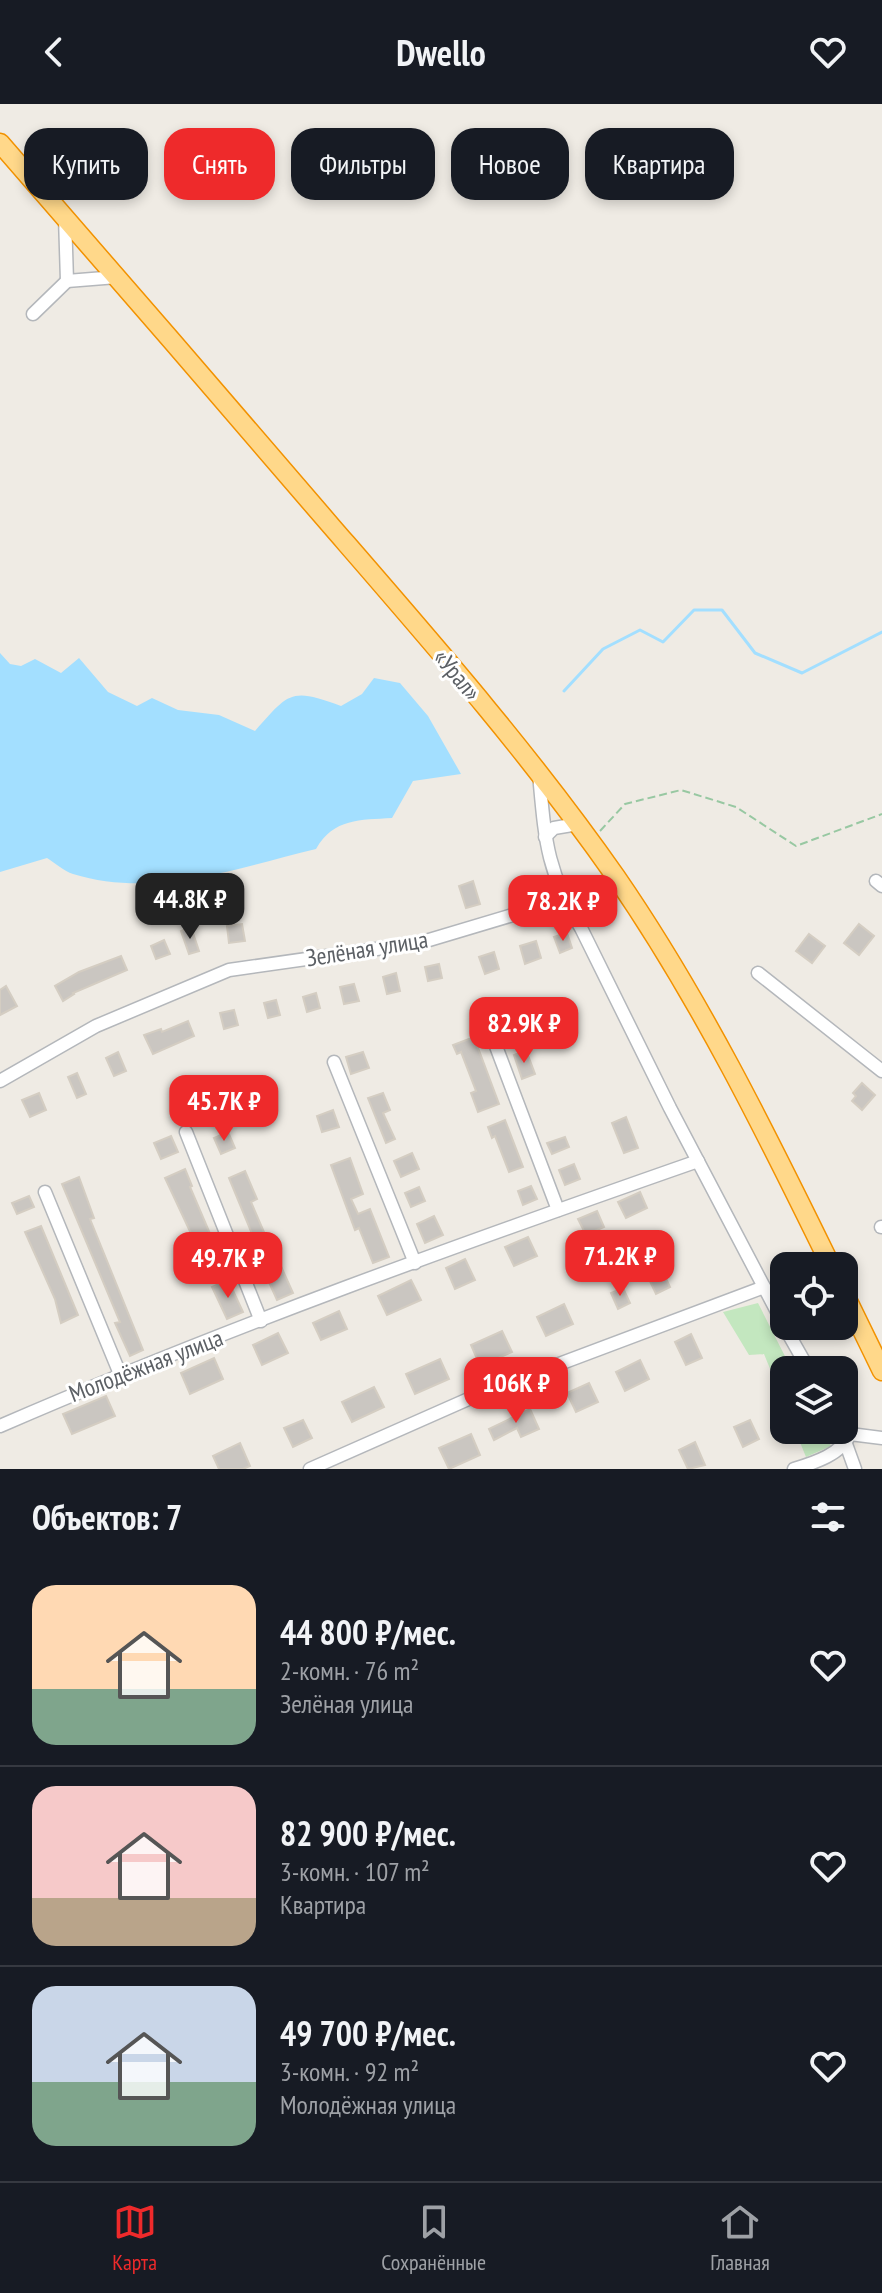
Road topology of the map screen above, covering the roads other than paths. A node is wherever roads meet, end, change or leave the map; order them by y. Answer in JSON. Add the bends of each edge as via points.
{"nodes":[{"id":1,"x":0,"y":143,"type":"edge"},
{"id":2,"x":65,"y":217,"type":"junction"},
{"id":3,"x":117,"y":277,"type":"junction"},
{"id":4,"x":67,"y":281,"type":"junction"},
{"id":5,"x":33,"y":314,"type":"dead end"},
{"id":6,"x":539,"y":774,"type":"junction"},
{"id":7,"x":578,"y":824,"type":"junction"},
{"id":8,"x":545,"y":837,"type":"junction"},
{"id":9,"x":563,"y":900,"type":"junction"},
{"id":10,"x":758,"y":973,"type":"dead end"},
{"id":11,"x":494,"y":1041,"type":"dead end"},
{"id":12,"x":334,"y":1062,"type":"dead end"},
{"id":13,"x":882,"y":1071,"type":"edge"},
{"id":14,"x":0,"y":1081,"type":"edge"},
{"id":15,"x":186,"y":1132,"type":"dead end"},
{"id":16,"x":698,"y":1161,"type":"junction"},
{"id":17,"x":45,"y":1192,"type":"dead end"},
{"id":18,"x":558,"y":1210,"type":"junction"},
{"id":19,"x":824,"y":1252,"type":"edge"},
{"id":20,"x":415,"y":1263,"type":"junction"},
{"id":21,"x":764,"y":1287,"type":"junction"},
{"id":22,"x":770,"y":1299,"type":"edge"},
{"id":23,"x":261,"y":1321,"type":"junction"},
{"id":24,"x":858,"y":1322,"type":"edge"},
{"id":25,"x":882,"y":1371,"type":"edge"},
{"id":26,"x":120,"y":1374,"type":"junction"},
{"id":27,"x":0,"y":1426,"type":"edge"},
{"id":28,"x":858,"y":1436,"type":"edge"},
{"id":29,"x":882,"y":1438,"type":"edge"},
{"id":30,"x":837,"y":1444,"type":"edge"},
{"id":31,"x":849,"y":1444,"type":"edge"},
{"id":32,"x":310,"y":1469,"type":"edge"},
{"id":33,"x":794,"y":1469,"type":"edge"},
{"id":34,"x":855,"y":1469,"type":"edge"}],
"edges":[{"from":1,"to":2,"type":"highway","name":"«Урал»"},
{"from":2,"to":3,"type":"highway","name":"«Урал»"},
{"from":2,"to":4,"type":"street"},
{"from":3,"to":4,"type":"street"},
{"from":3,"to":6,"type":"highway","name":"«Урал»"},
{"from":4,"to":5,"type":"street"},
{"from":6,"to":7,"type":"highway","name":"«Урал»"},
{"from":6,"to":8,"type":"street"},
{"from":7,"to":8,"type":"street","via":[[554,828]]},
{"from":7,"to":19,"type":"highway","name":"«Урал»","via":[[688,991]]},
{"from":8,"to":9,"type":"street"},
{"from":9,"to":14,"type":"street","name":"Зелёная улица","via":[[419,943],[229,970],[96,1026]]},
{"from":9,"to":16,"type":"street"},
{"from":10,"to":13,"type":"street"},
{"from":11,"to":18,"type":"street"},
{"from":12,"to":20,"type":"street"},
{"from":15,"to":23,"type":"street"},
{"from":16,"to":18,"type":"street","name":"Молодёжная улица"},
{"from":16,"to":21,"type":"street"},
{"from":17,"to":26,"type":"street"},
{"from":18,"to":20,"type":"street","name":"Молодёжная улица"},
{"from":20,"to":23,"type":"street","name":"Молодёжная улица"},
{"from":21,"to":22,"type":"street"},
{"from":21,"to":32,"type":"street","via":[[482,1393]]},
{"from":23,"to":26,"type":"street","name":"Молодёжная улица"},
{"from":24,"to":25,"type":"highway"},
{"from":26,"to":27,"type":"street","name":"Молодёжная улица"},
{"from":28,"to":29,"type":"street"},
{"from":30,"to":33,"type":"street","via":[[817,1462]]},
{"from":31,"to":34,"type":"street"}]}
